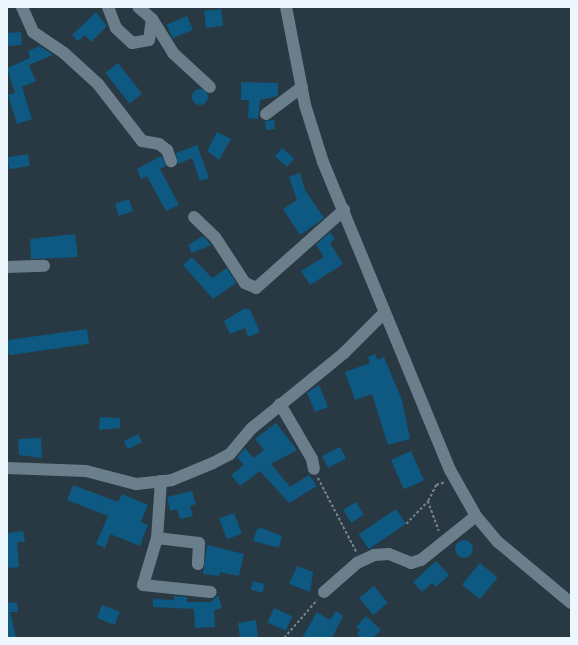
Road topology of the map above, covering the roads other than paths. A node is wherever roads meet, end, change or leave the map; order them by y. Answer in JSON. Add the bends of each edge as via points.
{"nodes":[{"id":1,"x":22,"y":7,"type":"edge"},
{"id":2,"x":108,"y":7,"type":"edge"},
{"id":3,"x":138,"y":7,"type":"edge"},
{"id":4,"x":286,"y":7,"type":"edge"},
{"id":5,"x":152,"y":19,"type":"junction"},
{"id":6,"x":210,"y":87,"type":"dead end"},
{"id":7,"x":302,"y":88,"type":"junction"},
{"id":8,"x":266,"y":114,"type":"dead end"},
{"id":9,"x":171,"y":161,"type":"dead end"},
{"id":10,"x":344,"y":210,"type":"junction"},
{"id":11,"x":194,"y":217,"type":"dead end"},
{"id":12,"x":44,"y":266,"type":"dead end"},
{"id":13,"x":7,"y":267,"type":"edge"},
{"id":14,"x":384,"y":313,"type":"junction"},
{"id":15,"x":280,"y":404,"type":"junction"},
{"id":16,"x":7,"y":468,"type":"edge"},
{"id":17,"x":314,"y":469,"type":"road end"},
{"id":18,"x":161,"y":481,"type":"junction"},
{"id":19,"x":476,"y":516,"type":"junction"},
{"id":20,"x":157,"y":538,"type":"junction"},
{"id":21,"x":198,"y":564,"type":"dead end"},
{"id":22,"x":211,"y":592,"type":"dead end"},
{"id":23,"x":324,"y":592,"type":"road end"},
{"id":24,"x":571,"y":604,"type":"edge"}],
"edges":[{"from":1,"to":9,"type":"street","via":[[33,32],[70,58],[98,84],[142,141],[159,144],[167,150]]},
{"from":2,"to":5,"type":"street","via":[[116,28],[132,43],[149,40]]},
{"from":3,"to":5,"type":"street"},
{"from":4,"to":7,"type":"street"},
{"from":5,"to":6,"type":"street","via":[[173,53]]},
{"from":7,"to":8,"type":"street"},
{"from":7,"to":10,"type":"street","via":[[323,162]]},
{"from":10,"to":11,"type":"street","via":[[256,288],[245,283],[215,237]]},
{"from":10,"to":14,"type":"street"},
{"from":12,"to":13,"type":"street"},
{"from":14,"to":15,"type":"street","via":[[344,353]]},
{"from":14,"to":19,"type":"street","via":[[455,478]]},
{"from":15,"to":17,"type":"street","via":[[312,458]]},
{"from":15,"to":18,"type":"street","via":[[230,454]]},
{"from":16,"to":18,"type":"street","via":[[86,471],[136,484]]},
{"from":18,"to":20,"type":"street"},
{"from":19,"to":23,"type":"street","via":[[418,562],[383,554],[361,561]]},
{"from":19,"to":24,"type":"street","via":[[498,542]]},
{"from":20,"to":21,"type":"street","via":[[199,543]]},
{"from":20,"to":22,"type":"street","via":[[143,586]]}]}
